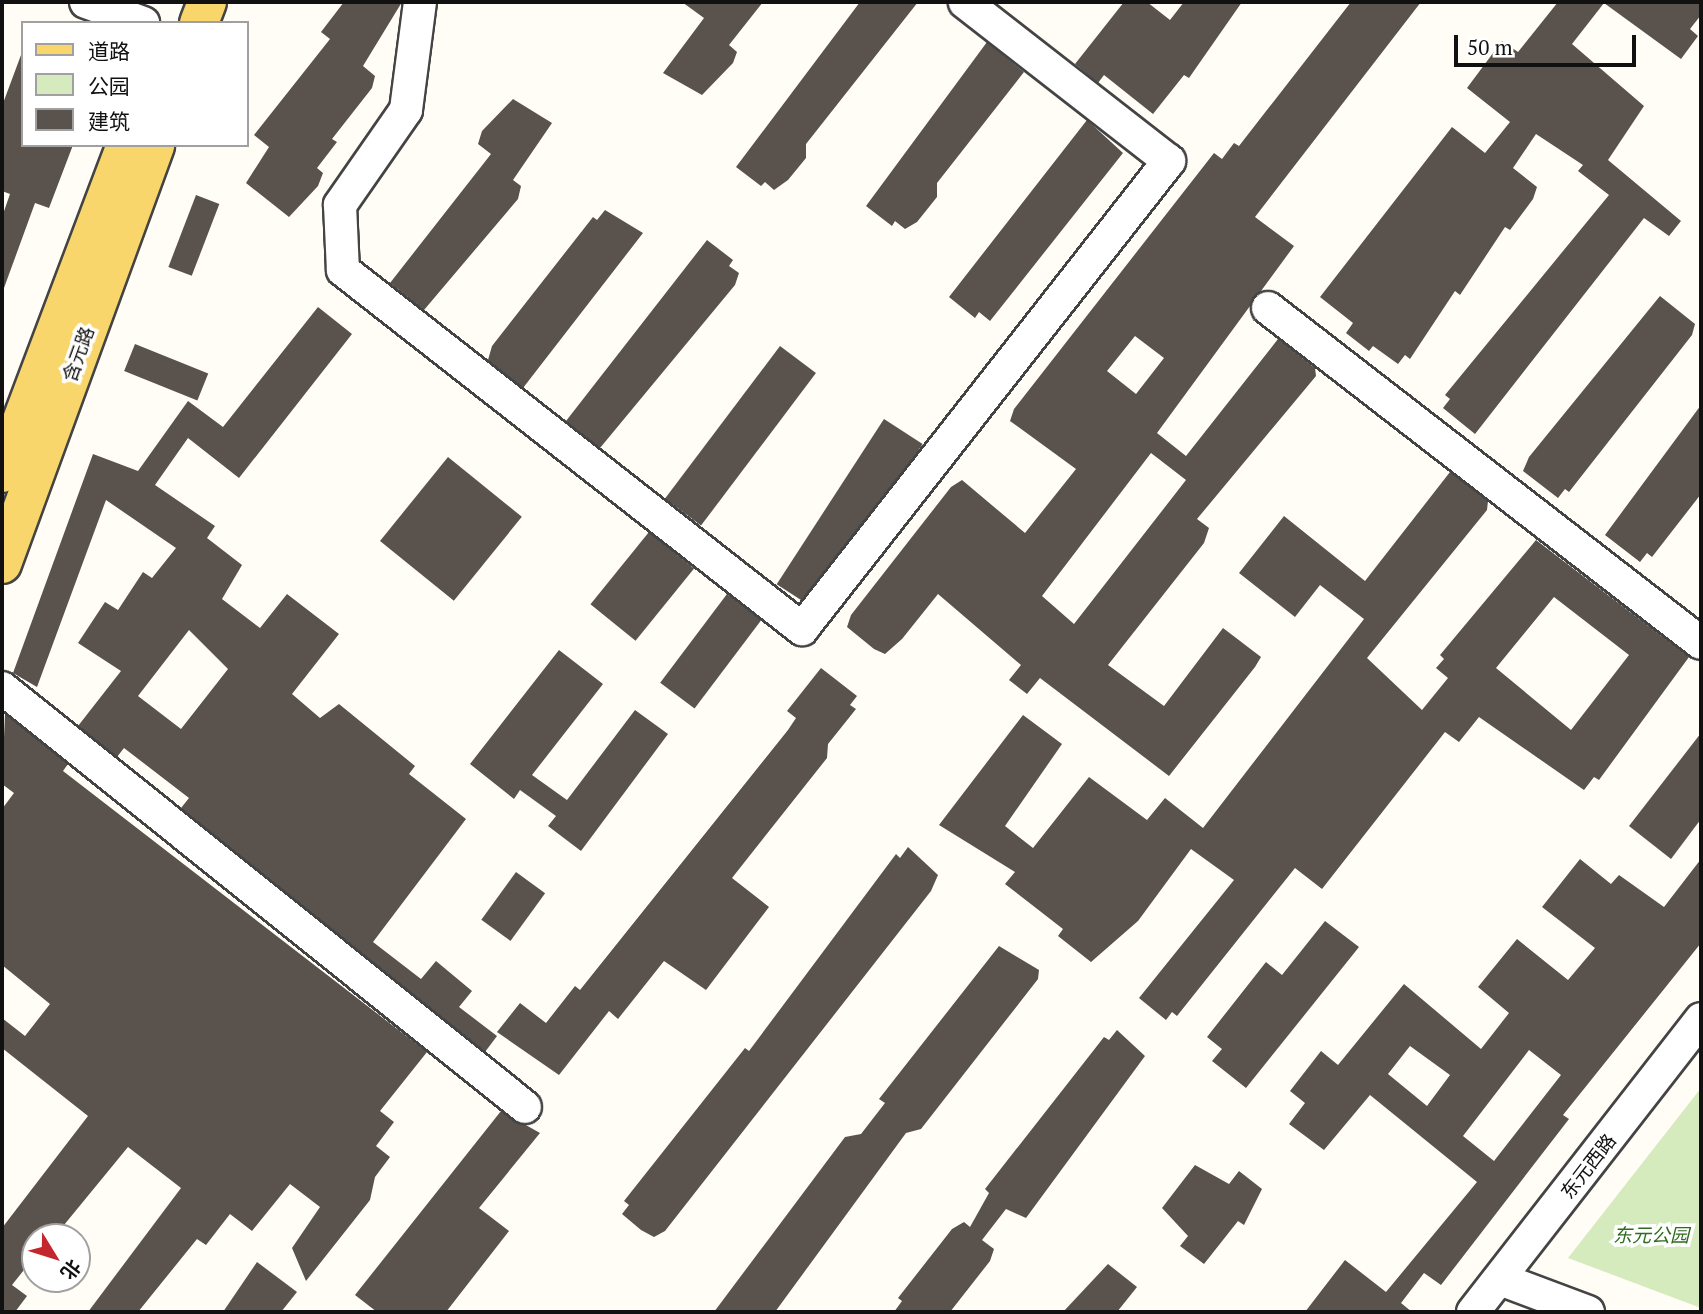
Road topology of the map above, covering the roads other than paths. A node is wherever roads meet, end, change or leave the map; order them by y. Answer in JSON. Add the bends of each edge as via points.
{"nodes":[{"id":1,"x":86,"y":2,"type":"edge"},
{"id":2,"x":180,"y":2,"type":"edge"},
{"id":3,"x":207,"y":2,"type":"edge"},
{"id":4,"x":420,"y":2,"type":"edge"},
{"id":5,"x":965,"y":2,"type":"edge"},
{"id":6,"x":138,"y":21,"type":"edge"},
{"id":7,"x":174,"y":21,"type":"edge"},
{"id":8,"x":201,"y":21,"type":"edge"},
{"id":9,"x":125,"y":147,"type":"edge"},
{"id":10,"x":154,"y":147,"type":"edge"},
{"id":11,"x":1268,"y":308,"type":"dead end"},
{"id":12,"x":2,"y":473,"type":"edge"},
{"id":13,"x":2,"y":564,"type":"edge"},
{"id":14,"x":1701,"y":643,"type":"edge"},
{"id":15,"x":2,"y":688,"type":"edge"},
{"id":16,"x":1701,"y":1019,"type":"edge"},
{"id":17,"x":525,"y":1107,"type":"dead end"},
{"id":18,"x":1500,"y":1279,"type":"junction"},
{"id":19,"x":1473,"y":1312,"type":"edge"},
{"id":20,"x":1588,"y":1312,"type":"edge"}],
"edges":[{"from":1,"to":6,"type":"street"},
{"from":2,"to":7,"type":"main road"},
{"from":3,"to":8,"type":"main road"},
{"from":4,"to":5,"type":"street","via":[[406,110],[340,205],[343,271],[802,629],[1169,160]]},
{"from":9,"to":12,"type":"main road","name":"含元路"},
{"from":10,"to":13,"type":"main road","name":"含元路"},
{"from":11,"to":14,"type":"street"},
{"from":15,"to":17,"type":"street"},
{"from":16,"to":18,"type":"street","name":"东元西路"},
{"from":18,"to":19,"type":"street","name":"东元西路"},
{"from":18,"to":20,"type":"street"}]}
